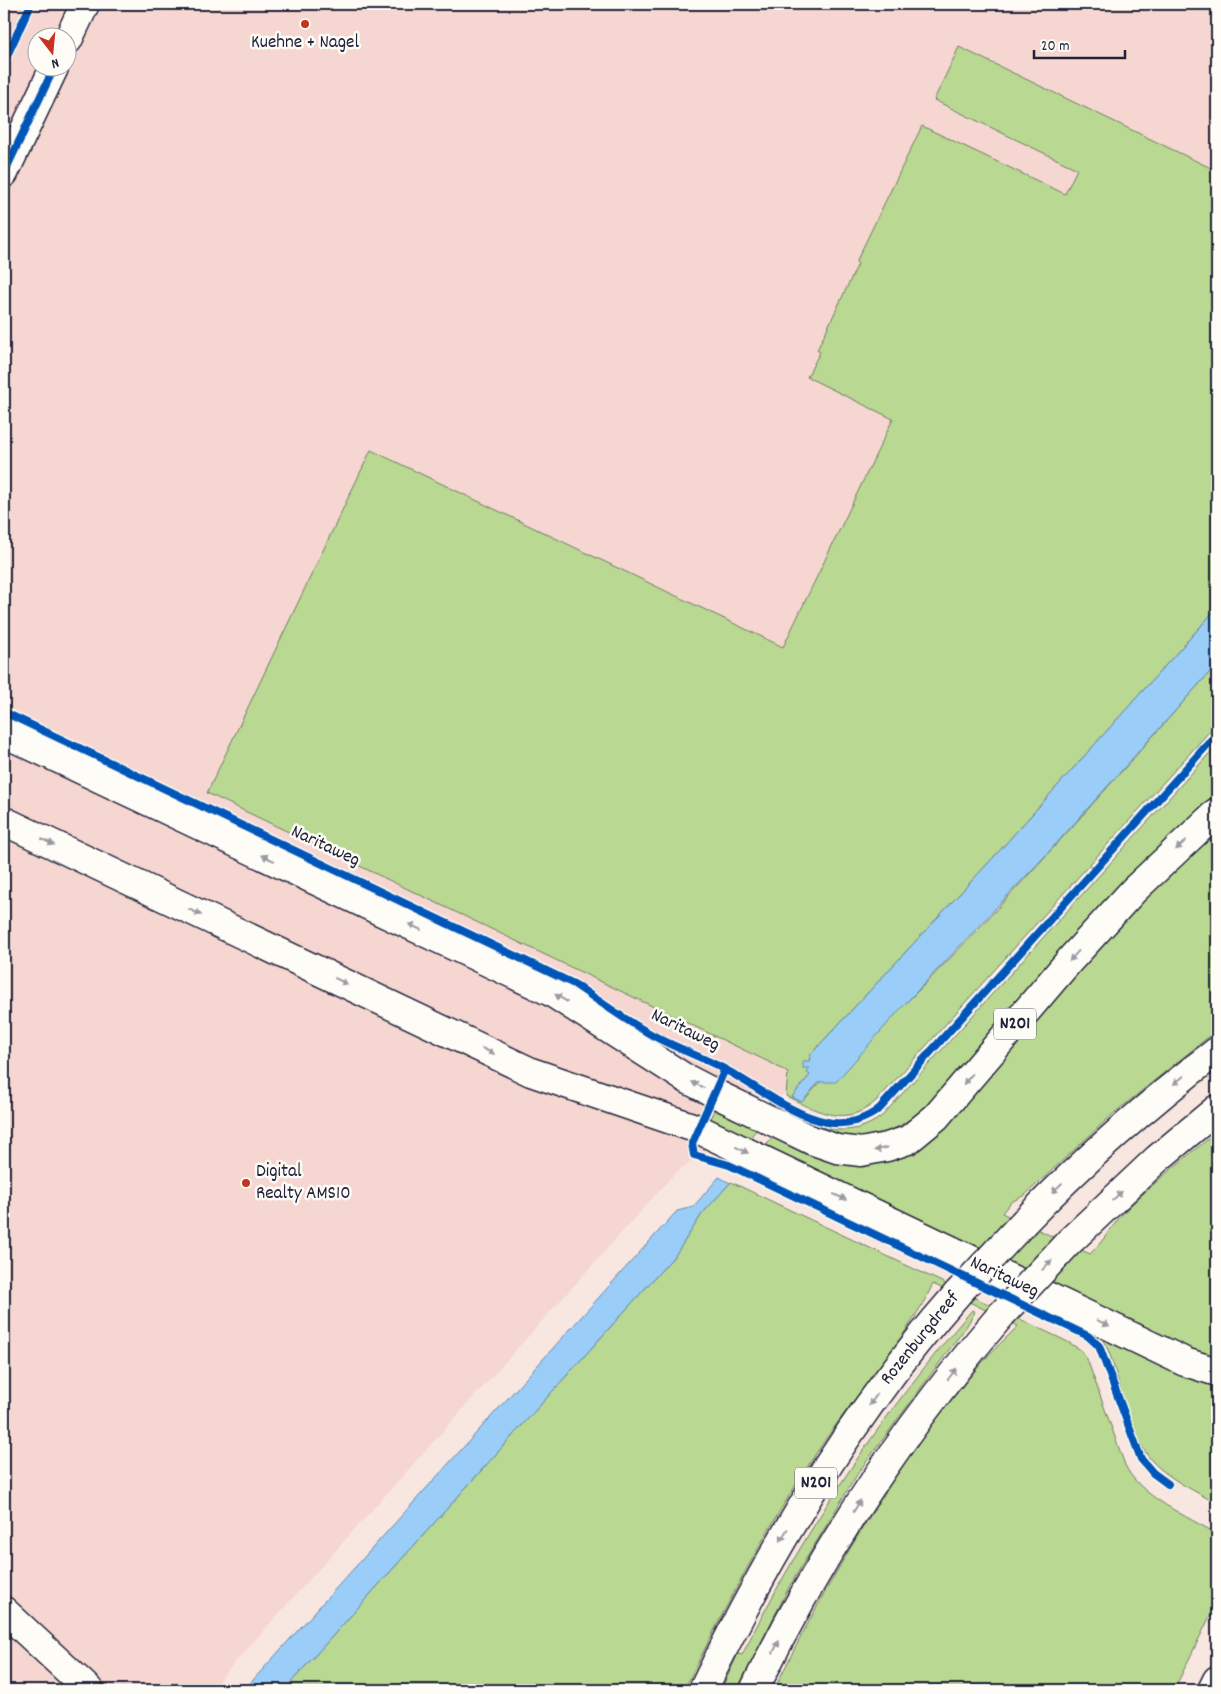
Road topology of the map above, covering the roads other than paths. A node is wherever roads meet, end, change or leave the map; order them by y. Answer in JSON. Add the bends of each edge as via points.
{"nodes":[{"id":1,"x":85,"y":4,"type":"edge"},
{"id":2,"x":74,"y":28,"type":"edge"},
{"id":3,"x":49,"y":78,"type":"edge"},
{"id":4,"x":4,"y":173,"type":"edge"},
{"id":5,"x":4,"y":733,"type":"edge"},
{"id":6,"x":1217,"y":812,"type":"edge"},
{"id":7,"x":4,"y":821,"type":"edge"},
{"id":8,"x":1217,"y":1051,"type":"edge"},
{"id":9,"x":1217,"y":1110,"type":"edge"},
{"id":10,"x":1217,"y":1372,"type":"edge"},
{"id":11,"x":4,"y":1611,"type":"edge"},
{"id":12,"x":1217,"y":1680,"type":"edge"},
{"id":13,"x":89,"y":1690,"type":"edge"},
{"id":14,"x":703,"y":1690,"type":"edge"},
{"id":15,"x":754,"y":1690,"type":"edge"},
{"id":16,"x":1212,"y":1690,"type":"edge"}],
"edges":[{"from":1,"to":2,"type":"main road"},
{"from":3,"to":4,"type":"main road"},
{"from":6,"to":5,"type":"main road","number":"N201","one_way":true,"via":[[1134,890],[936,1117],[898,1144],[874,1150],[837,1149],[811,1140],[684,1078],[550,992]]},
{"from":7,"to":10,"type":"main road","one_way":true,"via":[[531,1072],[698,1129],[1185,1362]]},
{"from":8,"to":14,"type":"main road","name":"Rozenburgdreef","number":"N201","one_way":true,"bridge":true,"via":[[1130,1121],[1056,1188],[958,1293],[886,1381],[821,1475],[766,1565]]},
{"from":15,"to":9,"type":"main road","number":"N201","one_way":true,"bridge":true,"via":[[790,1618],[865,1493],[961,1362],[1069,1242],[1157,1159]]},
{"from":11,"to":13,"type":"main road"},
{"from":12,"to":16,"type":"main road"}]}
